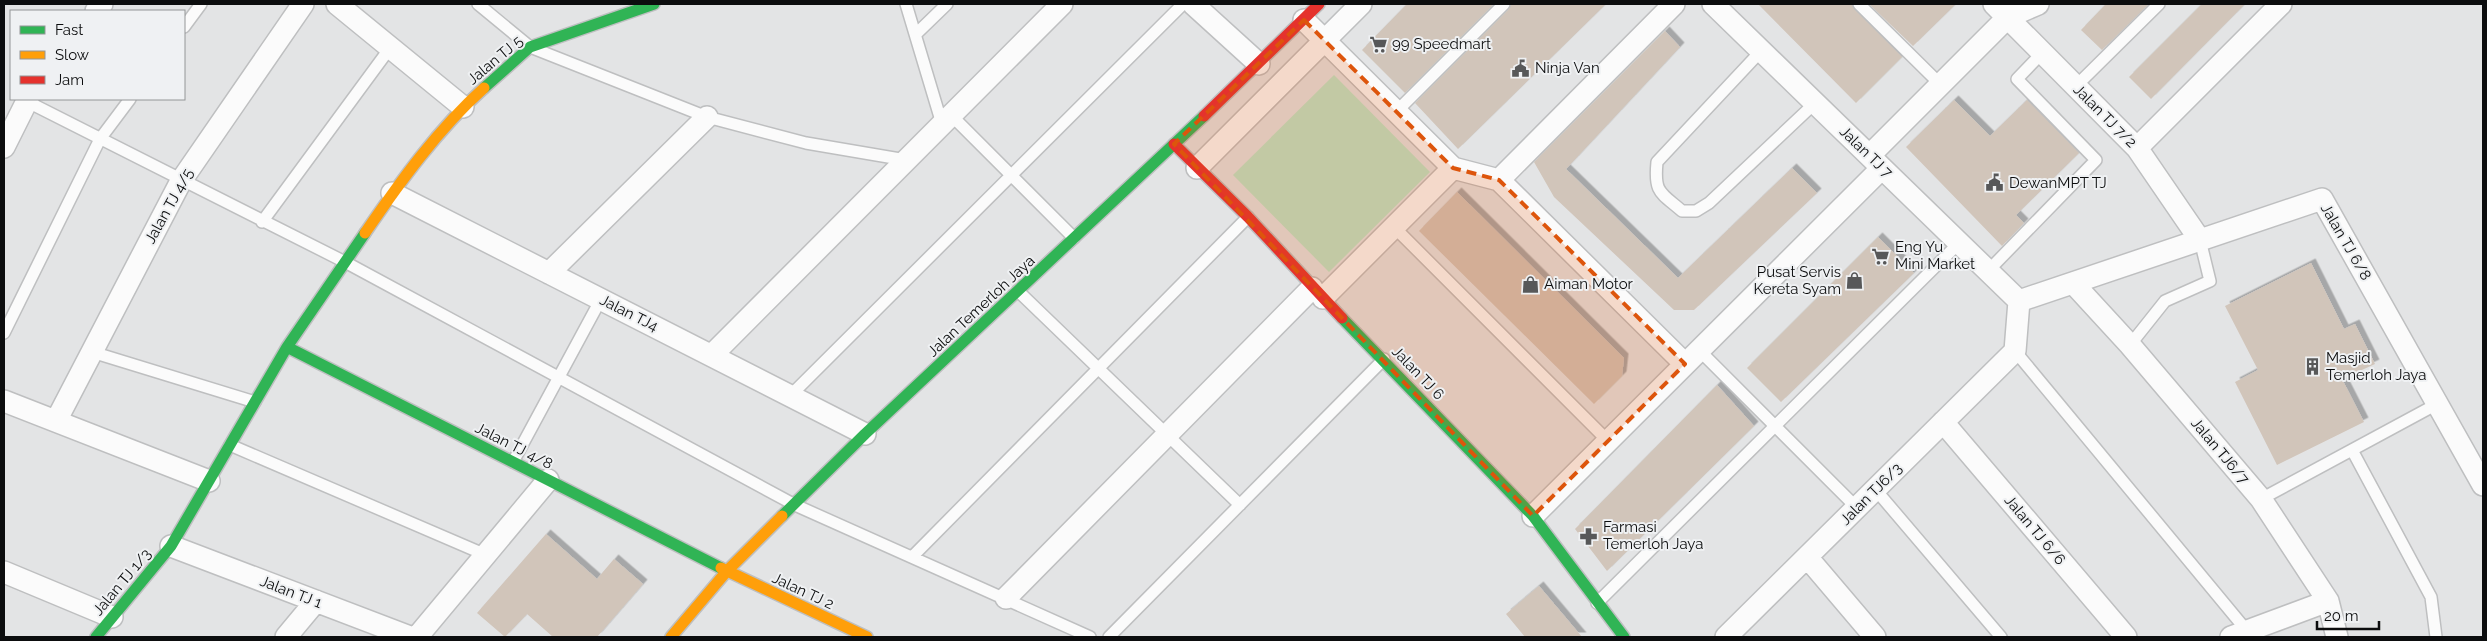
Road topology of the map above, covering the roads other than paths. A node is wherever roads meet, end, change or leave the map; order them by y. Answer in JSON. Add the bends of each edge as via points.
{"nodes":[{"id":1,"x":201,"y":4,"type":"edge"},
{"id":2,"x":303,"y":4,"type":"edge"},
{"id":3,"x":337,"y":4,"type":"edge"},
{"id":4,"x":478,"y":4,"type":"edge"},
{"id":5,"x":654,"y":4,"type":"edge"},
{"id":6,"x":906,"y":4,"type":"edge"},
{"id":7,"x":948,"y":4,"type":"edge"},
{"id":8,"x":1062,"y":4,"type":"edge"},
{"id":9,"x":1183,"y":4,"type":"edge"},
{"id":10,"x":1193,"y":4,"type":"edge"},
{"id":11,"x":1361,"y":4,"type":"edge"},
{"id":12,"x":1504,"y":4,"type":"edge"},
{"id":13,"x":1674,"y":4,"type":"edge"},
{"id":14,"x":1713,"y":4,"type":"edge"},
{"id":15,"x":1859,"y":4,"type":"edge"},
{"id":16,"x":2038,"y":4,"type":"edge"},
{"id":17,"x":2159,"y":4,"type":"edge"},
{"id":18,"x":2281,"y":4,"type":"edge"},
{"id":19,"x":1313,"y":8,"type":"edge"},
{"id":20,"x":2001,"y":10,"type":"edge"},
{"id":21,"x":185,"y":26,"type":"edge"},
{"id":22,"x":916,"y":34,"type":"junction"},
{"id":23,"x":1325,"y":40,"type":"junction"},
{"id":24,"x":390,"y":48,"type":"junction"},
{"id":25,"x":530,"y":48,"type":"junction"},
{"id":26,"x":1761,"y":51,"type":"junction"},
{"id":27,"x":2042,"y":53,"type":"junction"},
{"id":28,"x":1259,"y":64,"type":"junction"},
{"id":29,"x":1940,"y":84,"type":"junction"},
{"id":30,"x":2076,"y":86,"type":"junction"},
{"id":31,"x":27,"y":100,"type":"edge"},
{"id":32,"x":129,"y":100,"type":"edge"},
{"id":33,"x":1814,"y":102,"type":"junction"},
{"id":34,"x":463,"y":107,"type":"junction"},
{"id":35,"x":1397,"y":111,"type":"junction"},
{"id":36,"x":707,"y":117,"type":"junction"},
{"id":37,"x":947,"y":119,"type":"junction"},
{"id":38,"x":100,"y":139,"type":"junction"},
{"id":39,"x":1174,"y":144,"type":"junction"},
{"id":40,"x":4,"y":146,"type":"edge"},
{"id":41,"x":2137,"y":148,"type":"junction"},
{"id":42,"x":906,"y":160,"type":"junction"},
{"id":43,"x":1876,"y":162,"type":"junction"},
{"id":44,"x":1197,"y":168,"type":"junction"},
{"id":45,"x":1453,"y":168,"type":"junction"},
{"id":46,"x":1012,"y":175,"type":"junction"},
{"id":47,"x":181,"y":180,"type":"junction"},
{"id":48,"x":1499,"y":180,"type":"junction"},
{"id":49,"x":392,"y":192,"type":"junction"},
{"id":50,"x":1248,"y":217,"type":"junction"},
{"id":51,"x":262,"y":222,"type":"junction"},
{"id":52,"x":1394,"y":226,"type":"junction"},
{"id":53,"x":1074,"y":238,"type":"junction"},
{"id":54,"x":2200,"y":240,"type":"junction"},
{"id":55,"x":1959,"y":243,"type":"junction"},
{"id":56,"x":345,"y":262,"type":"junction"},
{"id":57,"x":1988,"y":271,"type":"junction"},
{"id":58,"x":549,"y":273,"type":"junction"},
{"id":59,"x":2073,"y":283,"type":"junction"},
{"id":60,"x":1018,"y":291,"type":"junction"},
{"id":61,"x":1318,"y":293,"type":"junction"},
{"id":62,"x":601,"y":299,"type":"junction"},
{"id":63,"x":2019,"y":301,"type":"junction"},
{"id":64,"x":4,"y":333,"type":"edge"},
{"id":65,"x":2130,"y":345,"type":"junction"},
{"id":66,"x":287,"y":347,"type":"junction"},
{"id":67,"x":2015,"y":351,"type":"junction"},
{"id":68,"x":92,"y":352,"type":"junction"},
{"id":69,"x":712,"y":355,"type":"junction"},
{"id":70,"x":1692,"y":357,"type":"junction"},
{"id":71,"x":1384,"y":359,"type":"junction"},
{"id":72,"x":1099,"y":367,"type":"junction"},
{"id":73,"x":558,"y":377,"type":"junction"},
{"id":74,"x":790,"y":395,"type":"junction"},
{"id":75,"x":4,"y":401,"type":"edge"},
{"id":76,"x":255,"y":402,"type":"junction"},
{"id":77,"x":2437,"y":404,"type":"junction"},
{"id":78,"x":56,"y":421,"type":"junction"},
{"id":79,"x":1943,"y":422,"type":"junction"},
{"id":80,"x":1775,"y":426,"type":"junction"},
{"id":81,"x":865,"y":434,"type":"junction"},
{"id":82,"x":1167,"y":434,"type":"junction"},
{"id":83,"x":1608,"y":441,"type":"junction"},
{"id":84,"x":230,"y":445,"type":"junction"},
{"id":85,"x":2352,"y":450,"type":"junction"},
{"id":86,"x":513,"y":462,"type":"junction"},
{"id":87,"x":548,"y":480,"type":"junction"},
{"id":88,"x":209,"y":481,"type":"junction"},
{"id":89,"x":2483,"y":482,"type":"edge"},
{"id":90,"x":1875,"y":489,"type":"junction"},
{"id":91,"x":2261,"y":499,"type":"junction"},
{"id":92,"x":795,"y":505,"type":"junction"},
{"id":93,"x":1240,"y":505,"type":"junction"},
{"id":94,"x":1857,"y":508,"type":"junction"},
{"id":95,"x":1533,"y":516,"type":"junction"},
{"id":96,"x":171,"y":546,"type":"junction"},
{"id":97,"x":486,"y":555,"type":"junction"},
{"id":98,"x":912,"y":557,"type":"junction"},
{"id":99,"x":1807,"y":557,"type":"junction"},
{"id":100,"x":727,"y":571,"type":"junction"},
{"id":101,"x":4,"y":572,"type":"edge"},
{"id":102,"x":1006,"y":598,"type":"junction"},
{"id":103,"x":316,"y":601,"type":"junction"},
{"id":104,"x":2328,"y":601,"type":"junction"},
{"id":105,"x":1598,"y":603,"type":"junction"},
{"id":106,"x":112,"y":617,"type":"junction"},
{"id":107,"x":1736,"y":634,"type":"edge"},
{"id":108,"x":2239,"y":634,"type":"edge"},
{"id":109,"x":96,"y":637,"type":"edge"},
{"id":110,"x":286,"y":637,"type":"edge"},
{"id":111,"x":410,"y":637,"type":"edge"},
{"id":112,"x":417,"y":637,"type":"edge"},
{"id":113,"x":671,"y":637,"type":"edge"},
{"id":114,"x":867,"y":637,"type":"edge"},
{"id":115,"x":1090,"y":637,"type":"edge"},
{"id":116,"x":1110,"y":637,"type":"edge"},
{"id":117,"x":1624,"y":637,"type":"edge"},
{"id":118,"x":1875,"y":637,"type":"edge"},
{"id":119,"x":2001,"y":637,"type":"edge"},
{"id":120,"x":2126,"y":637,"type":"edge"},
{"id":121,"x":2337,"y":637,"type":"edge"},
{"id":122,"x":2436,"y":637,"type":"edge"}],
"edges":[{"from":1,"to":21,"type":"lane"},
{"from":2,"to":47,"type":"street","name":"Jalan TJ 4/5"},
{"from":3,"to":24,"type":"street"},
{"from":4,"to":25,"type":"lane"},
{"from":5,"to":25,"type":"street","name":"Jalan TJ 5"},
{"from":6,"to":22,"type":"lane"},
{"from":7,"to":22,"type":"lane"},
{"from":8,"to":37,"type":"street"},
{"from":9,"to":46,"type":"lane"},
{"from":10,"to":28,"type":"street"},
{"from":11,"to":23,"type":"street"},
{"from":12,"to":35,"type":"lane"},
{"from":13,"to":48,"type":"street"},
{"from":14,"to":26,"type":"street","name":"Jalan TJ 7"},
{"from":15,"to":29,"type":"lane"},
{"from":16,"to":20,"type":"street"},
{"from":17,"to":30,"type":"lane"},
{"from":18,"to":41,"type":"street"},
{"from":19,"to":23,"type":"street"},
{"from":19,"to":28,"type":"street","name":"Jalan Temerloh Jaya"},
{"from":20,"to":27,"type":"street","name":"Jalan TJ 7/2"},
{"from":20,"to":29,"type":"street"},
{"from":22,"to":37,"type":"lane"},
{"from":23,"to":35,"type":"street"},
{"from":23,"to":44,"type":"street"},
{"from":24,"to":34,"type":"street"},
{"from":24,"to":51,"type":"lane"},
{"from":25,"to":34,"type":"street","name":"Jalan TJ 5"},
{"from":25,"to":36,"type":"lane"},
{"from":26,"to":33,"type":"street","name":"Jalan TJ 7"},
{"from":26,"to":33,"type":"lane","via":[[1657,162],[1655,178],[1658,190],[1682,211],[1696,211],[1709,203]]},
{"from":27,"to":30,"type":"street","name":"Jalan TJ 7/2"},
{"from":27,"to":57,"type":"lane","via":[[2017,79],[2096,160]]},
{"from":28,"to":39,"type":"street","name":"Jalan Temerloh Jaya"},
{"from":29,"to":43,"type":"street"},
{"from":30,"to":41,"type":"street","name":"Jalan TJ 7/2"},
{"from":31,"to":38,"type":"lane"},
{"from":31,"to":40,"type":"street"},
{"from":32,"to":38,"type":"lane"},
{"from":33,"to":43,"type":"street","name":"Jalan TJ 7"},
{"from":34,"to":49,"type":"street","name":"Jalan TJ 5"},
{"from":35,"to":45,"type":"street"},
{"from":36,"to":42,"type":"lane","via":[[806,143]]},
{"from":36,"to":58,"type":"street"},
{"from":37,"to":42,"type":"street"},
{"from":37,"to":46,"type":"lane"},
{"from":38,"to":47,"type":"lane"},
{"from":38,"to":64,"type":"lane"},
{"from":39,"to":44,"type":"street","name":"Jalan TJ 6"},
{"from":39,"to":53,"type":"street","name":"Jalan Temerloh Jaya"},
{"from":41,"to":54,"type":"street","name":"Jalan TJ 7/2"},
{"from":42,"to":69,"type":"street"},
{"from":43,"to":55,"type":"street","name":"Jalan TJ 7"},
{"from":43,"to":70,"type":"street"},
{"from":44,"to":50,"type":"street","name":"Jalan TJ 6"},
{"from":45,"to":48,"type":"street"},
{"from":45,"to":52,"type":"street"},
{"from":46,"to":53,"type":"lane"},
{"from":46,"to":74,"type":"lane"},
{"from":47,"to":51,"type":"lane"},
{"from":47,"to":68,"type":"street","name":"Jalan TJ 4/5"},
{"from":48,"to":70,"type":"street"},
{"from":49,"to":56,"type":"street","name":"Jalan TJ 5"},
{"from":49,"to":58,"type":"street","name":"Jalan TJ4"},
{"from":50,"to":61,"type":"street","name":"Jalan TJ 6"},
{"from":50,"to":72,"type":"lane"},
{"from":51,"to":56,"type":"lane"},
{"from":52,"to":61,"type":"street"},
{"from":52,"to":83,"type":"lane"},
{"from":53,"to":60,"type":"street","name":"Jalan Temerloh Jaya"},
{"from":54,"to":59,"type":"street","name":"Jalan TJ 6/8"},
{"from":54,"to":65,"type":"lane","via":[[2210,281],[2165,301]]},
{"from":54,"to":77,"type":"street","name":"Jalan TJ 6/8","via":[[2322,199]]},
{"from":55,"to":57,"type":"street","name":"Jalan TJ 7"},
{"from":55,"to":80,"type":"lane"},
{"from":56,"to":66,"type":"street","name":"Jalan TJ 5"},
{"from":56,"to":73,"type":"lane"},
{"from":57,"to":63,"type":"street","name":"Jalan TJ 7"},
{"from":58,"to":62,"type":"street","name":"Jalan TJ4"},
{"from":59,"to":63,"type":"street","name":"Jalan TJ 6/8"},
{"from":59,"to":65,"type":"street","name":"Jalan TJ6/7"},
{"from":60,"to":72,"type":"lane"},
{"from":60,"to":81,"type":"street","name":"Jalan Temerloh Jaya"},
{"from":61,"to":71,"type":"street","name":"Jalan TJ 6"},
{"from":61,"to":82,"type":"street"},
{"from":62,"to":69,"type":"street","name":"Jalan TJ4"},
{"from":62,"to":73,"type":"lane"},
{"from":63,"to":67,"type":"street"},
{"from":65,"to":91,"type":"street","name":"Jalan TJ6/7"},
{"from":66,"to":76,"type":"street","name":"Jalan TJ 1/3"},
{"from":66,"to":86,"type":"street","name":"Jalan TJ 4/8"},
{"from":67,"to":79,"type":"street","name":"Jalan TJ6/3"},
{"from":67,"to":108,"type":"lane"},
{"from":68,"to":76,"type":"lane"},
{"from":68,"to":78,"type":"street","name":"Jalan TJ 4/5"},
{"from":69,"to":74,"type":"street","name":"Jalan TJ4"},
{"from":70,"to":80,"type":"lane"},
{"from":70,"to":83,"type":"street"},
{"from":71,"to":93,"type":"lane"},
{"from":71,"to":95,"type":"street","name":"Jalan TJ 6"},
{"from":72,"to":82,"type":"lane"},
{"from":72,"to":98,"type":"lane"},
{"from":73,"to":86,"type":"lane"},
{"from":73,"to":92,"type":"lane"},
{"from":74,"to":81,"type":"street","name":"Jalan TJ4"},
{"from":75,"to":78,"type":"street"},
{"from":76,"to":84,"type":"street","name":"Jalan TJ 1/3"},
{"from":77,"to":85,"type":"lane"},
{"from":77,"to":89,"type":"street","name":"Jalan TJ 6/8"},
{"from":78,"to":88,"type":"street"},
{"from":79,"to":90,"type":"street","name":"Jalan TJ6/3"},
{"from":79,"to":120,"type":"street","name":"Jalan TJ 6/6"},
{"from":80,"to":94,"type":"lane"},
{"from":80,"to":105,"type":"lane"},
{"from":81,"to":92,"type":"street","name":"Jalan Temerloh Jaya"},
{"from":82,"to":93,"type":"lane"},
{"from":82,"to":102,"type":"street"},
{"from":83,"to":95,"type":"street"},
{"from":84,"to":88,"type":"street","name":"Jalan TJ 1/3"},
{"from":84,"to":97,"type":"lane"},
{"from":85,"to":91,"type":"lane"},
{"from":85,"to":122,"type":"lane","via":[[2431,597]]},
{"from":86,"to":87,"type":"street","name":"Jalan TJ 4/8"},
{"from":87,"to":97,"type":"street"},
{"from":87,"to":100,"type":"street","name":"Jalan TJ 4/8"},
{"from":88,"to":96,"type":"street","name":"Jalan TJ 1/3"},
{"from":90,"to":94,"type":"street","name":"Jalan TJ6/3"},
{"from":90,"to":119,"type":"lane"},
{"from":91,"to":104,"type":"street","name":"Jalan TJ6/7"},
{"from":92,"to":98,"type":"lane"},
{"from":92,"to":100,"type":"street","name":"Jalan Temerloh Jaya"},
{"from":93,"to":116,"type":"lane"},
{"from":94,"to":99,"type":"street","name":"Jalan TJ6/3"},
{"from":95,"to":105,"type":"street","name":"Jalan TJ 6"},
{"from":96,"to":103,"type":"street","name":"Jalan TJ 1"},
{"from":96,"to":106,"type":"street","name":"Jalan TJ 1/3"},
{"from":97,"to":112,"type":"street"},
{"from":98,"to":102,"type":"lane"},
{"from":99,"to":107,"type":"street","name":"Jalan TJ6/3"},
{"from":99,"to":118,"type":"street"},
{"from":100,"to":113,"type":"street","name":"Jalan Temerloh Jaya"},
{"from":100,"to":114,"type":"street","name":"Jalan TJ 2"},
{"from":101,"to":106,"type":"street"},
{"from":102,"to":115,"type":"lane"},
{"from":103,"to":110,"type":"street"},
{"from":103,"to":111,"type":"street","name":"Jalan TJ 1"},
{"from":104,"to":108,"type":"street"},
{"from":104,"to":121,"type":"street","name":"Jalan TJ6/7"},
{"from":105,"to":117,"type":"street","name":"Jalan TJ 6"},
{"from":106,"to":109,"type":"street","name":"Jalan TJ 1/3"}]}
